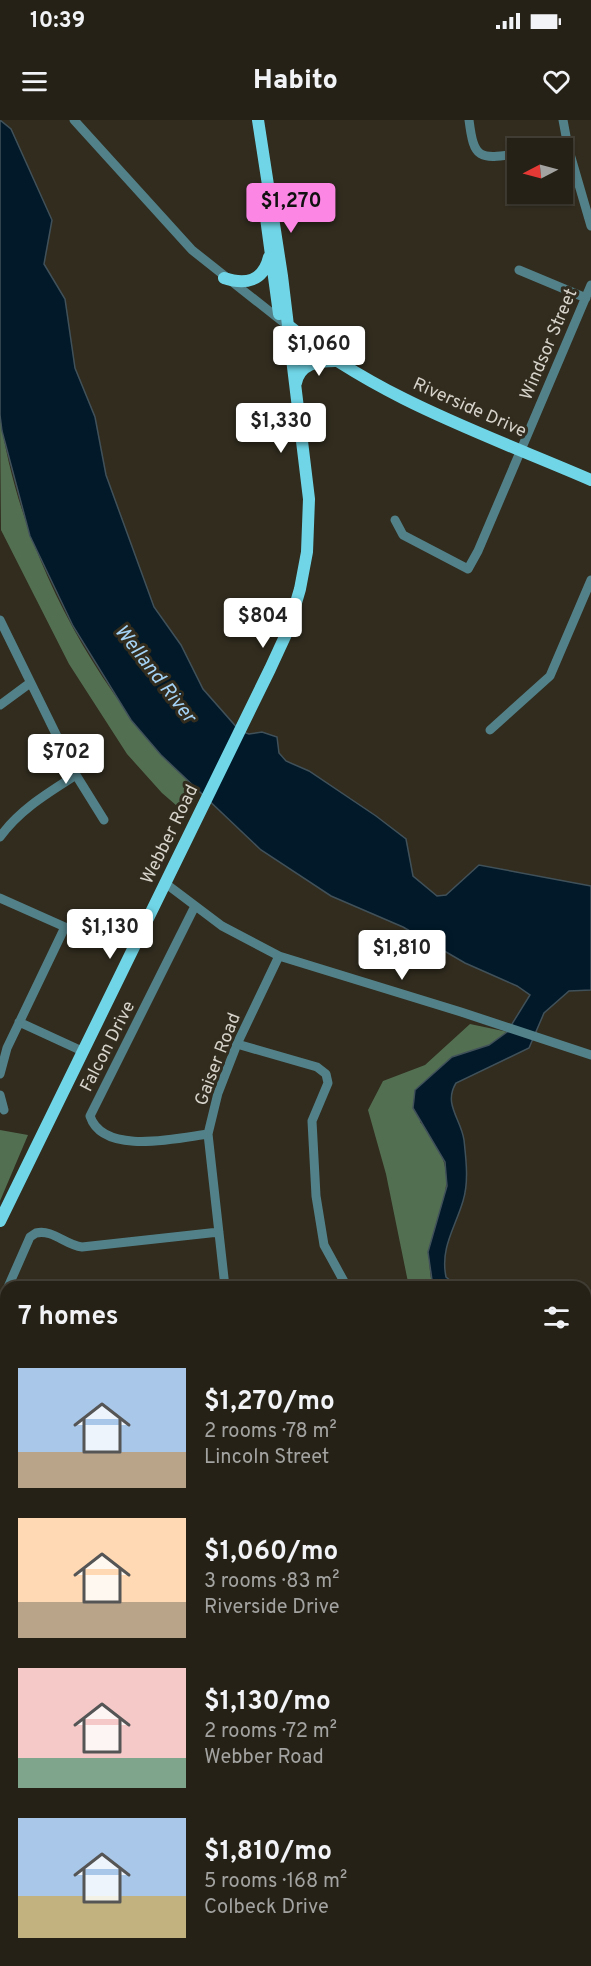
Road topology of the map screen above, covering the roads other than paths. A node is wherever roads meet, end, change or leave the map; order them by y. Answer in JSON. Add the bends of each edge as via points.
{"nodes":[{"id":1,"x":74,"y":120,"type":"edge"},
{"id":2,"x":258,"y":120,"type":"edge"},
{"id":3,"x":469,"y":120,"type":"edge"},
{"id":4,"x":563,"y":120,"type":"edge"},
{"id":5,"x":566,"y":138,"type":"edge"},
{"id":6,"x":262,"y":148,"type":"junction"},
{"id":7,"x":507,"y":155,"type":"edge"},
{"id":8,"x":573,"y":164,"type":"edge"},
{"id":9,"x":591,"y":182,"type":"edge"},
{"id":10,"x":579,"y":184,"type":"junction"},
{"id":11,"x":591,"y":226,"type":"edge"},
{"id":12,"x":268,"y":250,"type":"junction"},
{"id":13,"x":519,"y":270,"type":"dead end"},
{"id":14,"x":224,"y":278,"type":"junction"},
{"id":15,"x":591,"y":285,"type":"edge"},
{"id":16,"x":586,"y":298,"type":"junction"},
{"id":17,"x":284,"y":322,"type":"junction"},
{"id":18,"x":335,"y":361,"type":"junction"},
{"id":19,"x":296,"y":387,"type":"junction"},
{"id":20,"x":521,"y":449,"type":"junction"},
{"id":21,"x":591,"y":480,"type":"edge"},
{"id":22,"x":395,"y":520,"type":"dead end"},
{"id":23,"x":591,"y":580,"type":"edge"},
{"id":24,"x":300,"y":589,"type":"junction"},
{"id":25,"x":0,"y":620,"type":"edge"},
{"id":26,"x":30,"y":683,"type":"junction"},
{"id":27,"x":0,"y":705,"type":"edge"},
{"id":28,"x":490,"y":730,"type":"dead end"},
{"id":29,"x":76,"y":775,"type":"junction"},
{"id":30,"x":104,"y":820,"type":"dead end"},
{"id":31,"x":0,"y":837,"type":"edge"},
{"id":32,"x":165,"y":883,"type":"junction"},
{"id":33,"x":0,"y":898,"type":"edge"},
{"id":34,"x":194,"y":908,"type":"junction"},
{"id":35,"x":279,"y":956,"type":"junction"},
{"id":36,"x":19,"y":1022,"type":"junction"},
{"id":37,"x":237,"y":1044,"type":"junction"},
{"id":38,"x":82,"y":1051,"type":"junction"},
{"id":39,"x":591,"y":1055,"type":"edge"},
{"id":40,"x":0,"y":1074,"type":"edge"},
{"id":41,"x":0,"y":1095,"type":"edge"},
{"id":42,"x":4,"y":1110,"type":"dead end"},
{"id":43,"x":208,"y":1134,"type":"junction"},
{"id":44,"x":0,"y":1221,"type":"edge"},
{"id":45,"x":219,"y":1232,"type":"junction"},
{"id":46,"x":11,"y":1281,"type":"edge"},
{"id":47,"x":224,"y":1281,"type":"edge"},
{"id":48,"x":344,"y":1281,"type":"edge"}],
"edges":[{"from":1,"to":14,"type":"street","name":"Riverside Drive","via":[[172,231]]},
{"from":2,"to":6,"type":"main road"},
{"from":3,"to":7,"type":"street","via":[[473,146],[480,155]]},
{"from":4,"to":5,"type":"street"},
{"from":6,"to":12,"type":"main road"},
{"from":6,"to":17,"type":"main road"},
{"from":8,"to":10,"type":"street"},
{"from":9,"to":10,"type":"street"},
{"from":10,"to":11,"type":"street"},
{"from":12,"to":14,"type":"main road","via":[[267,265],[254,280],[241,283]]},
{"from":12,"to":17,"type":"main road"},
{"from":13,"to":16,"type":"street"},
{"from":14,"to":17,"type":"street","name":"Riverside Drive"},
{"from":15,"to":16,"type":"street","name":"Windsor Street"},
{"from":16,"to":20,"type":"street","name":"Windsor Street"},
{"from":17,"to":18,"type":"main road","name":"Riverside Drive"},
{"from":17,"to":19,"type":"main road","name":"Webber Road"},
{"from":17,"to":24,"type":"main road","name":"Webber Road","via":[[303,506]]},
{"from":18,"to":19,"type":"main road","via":[[317,361],[308,366],[299,375]]},
{"from":18,"to":20,"type":"main road","name":"Riverside Drive","via":[[423,408]]},
{"from":19,"to":24,"type":"main road","name":"Webber Road","via":[[309,499],[307,552]]},
{"from":20,"to":21,"type":"main road","name":"Riverside Drive"},
{"from":20,"to":22,"type":"street","name":"Windsor Street","via":[[468,569],[404,535]]},
{"from":23,"to":28,"type":"street","via":[[550,676]]},
{"from":24,"to":32,"type":"main road","name":"Webber Road","via":[[288,630]]},
{"from":25,"to":26,"type":"street"},
{"from":26,"to":27,"type":"street"},
{"from":26,"to":29,"type":"street"},
{"from":29,"to":30,"type":"street"},
{"from":29,"to":31,"type":"street","via":[[33,803]]},
{"from":32,"to":34,"type":"street"},
{"from":32,"to":38,"type":"main road","name":"Webber Road"},
{"from":33,"to":36,"type":"street","via":[[65,927]]},
{"from":34,"to":35,"type":"street"},
{"from":34,"to":43,"type":"street","name":"Falcon Drive","via":[[90,1116],[99,1129],[131,1143]]},
{"from":35,"to":37,"type":"street","name":"Gaiser Road"},
{"from":35,"to":39,"type":"street"},
{"from":36,"to":38,"type":"street"},
{"from":36,"to":40,"type":"street"},
{"from":37,"to":43,"type":"street","name":"Gaiser Road","via":[[218,1093]]},
{"from":37,"to":48,"type":"street","via":[[317,1067],[326,1074],[328,1083],[312,1121],[316,1196],[324,1245]]},
{"from":38,"to":44,"type":"main road","name":"Webber Road"},
{"from":41,"to":42,"type":"street"},
{"from":43,"to":45,"type":"street","name":"Gaiser Road"},
{"from":45,"to":46,"type":"street","via":[[82,1247],[44,1231],[30,1238]]},
{"from":45,"to":47,"type":"street","name":"Gaiser Road"}]}
